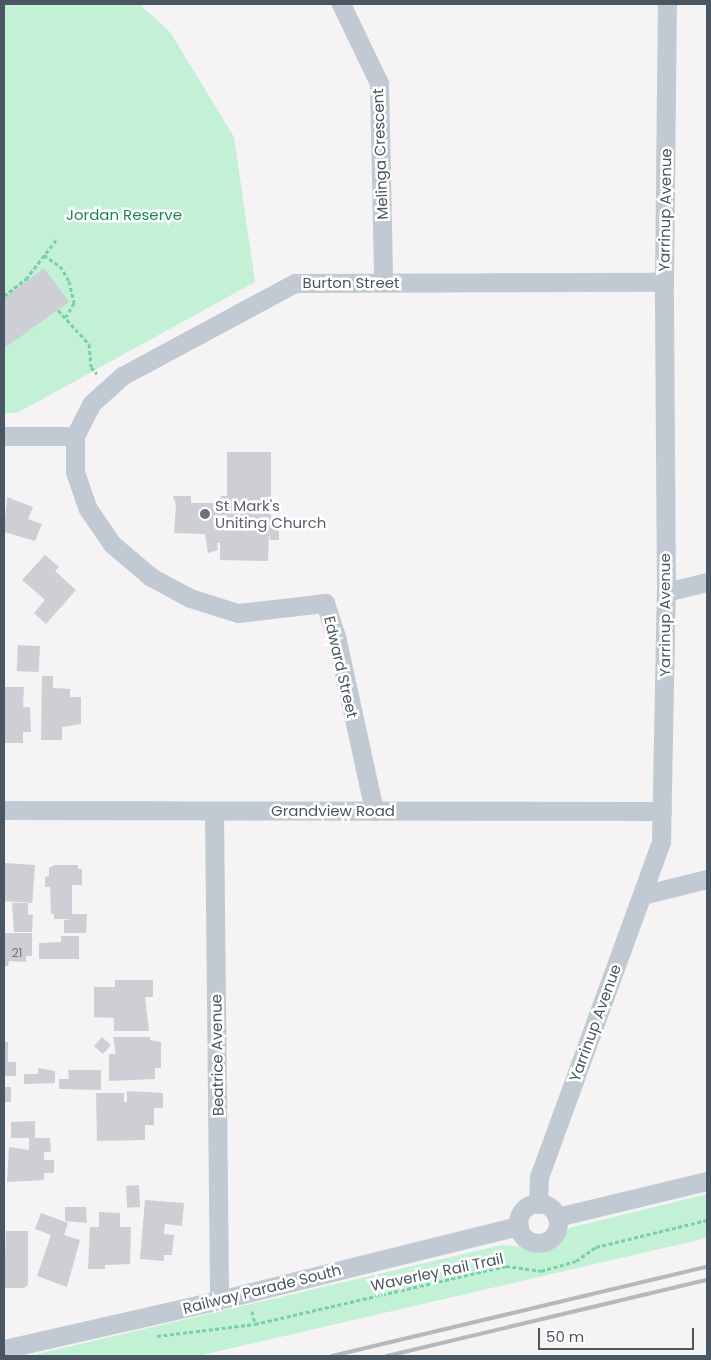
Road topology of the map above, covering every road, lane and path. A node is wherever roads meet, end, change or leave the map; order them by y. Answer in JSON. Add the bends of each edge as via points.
{"nodes":[{"id":1,"x":341,"y":4,"type":"edge"},
{"id":2,"x":667,"y":4,"type":"edge"},
{"id":3,"x":56,"y":240,"type":"dead end"},
{"id":4,"x":44,"y":255,"type":"junction"},
{"id":5,"x":383,"y":282,"type":"junction"},
{"id":6,"x":664,"y":282,"type":"junction"},
{"id":7,"x":4,"y":296,"type":"edge"},
{"id":8,"x":58,"y":310,"type":"dead end"},
{"id":9,"x":66,"y":317,"type":"junction"},
{"id":10,"x":109,"y":388,"type":"junction"},
{"id":11,"x":4,"y":436,"type":"edge"},
{"id":12,"x":75,"y":436,"type":"junction"},
{"id":13,"x":707,"y":582,"type":"edge"},
{"id":14,"x":666,"y":592,"type":"junction"},
{"id":15,"x":4,"y":810,"type":"edge"},
{"id":16,"x":214,"y":811,"type":"junction"},
{"id":17,"x":374,"y":811,"type":"junction"},
{"id":18,"x":662,"y":811,"type":"junction"},
{"id":19,"x":707,"y":879,"type":"edge"},
{"id":20,"x":642,"y":895,"type":"junction"},
{"id":21,"x":707,"y":1181,"type":"edge"},
{"id":22,"x":538,"y":1204,"type":"junction"},
{"id":23,"x":557,"y":1217,"type":"junction"},
{"id":24,"x":707,"y":1220,"type":"edge"},
{"id":25,"x":519,"y":1226,"type":"junction"},
{"id":26,"x":219,"y":1300,"type":"junction"},
{"id":27,"x":152,"y":1337,"type":"dead end"},
{"id":28,"x":4,"y":1349,"type":"edge"}],
"edges":[{"from":1,"to":5,"type":"street","name":"Melinga Crescent","via":[[379,83]]},
{"from":2,"to":6,"type":"street","name":"Yarrinup Avenue"},
{"from":3,"to":4,"type":"path"},
{"from":4,"to":7,"type":"path","via":[[26,279]]},
{"from":4,"to":9,"type":"path","via":[[65,272],[68,288],[74,296]]},
{"from":5,"to":6,"type":"street","name":"Burton Street"},
{"from":5,"to":10,"type":"street","name":"Burton Street","via":[[295,283],[122,376]]},
{"from":6,"to":14,"type":"street","name":"Yarrinup Avenue"},
{"from":8,"to":9,"type":"path"},
{"from":9,"to":10,"type":"path","via":[[89,344],[91,367]]},
{"from":10,"to":12,"type":"street","name":"Burton Street","via":[[91,404]]},
{"from":11,"to":12,"type":"street"},
{"from":12,"to":17,"type":"street","name":"Edward Street","via":[[75,472],[88,509],[112,544],[151,577],[190,598],[238,612],[326,603]]},
{"from":13,"to":14,"type":"street"},
{"from":14,"to":18,"type":"street","name":"Yarrinup Avenue"},
{"from":15,"to":16,"type":"street","name":"Grandview Road"},
{"from":16,"to":17,"type":"street","name":"Grandview Road"},
{"from":16,"to":26,"type":"street","name":"Beatrice Avenue"},
{"from":17,"to":18,"type":"street","name":"Grandview Road"},
{"from":18,"to":20,"type":"street","name":"Yarrinup Avenue","via":[[661,842]]},
{"from":19,"to":20,"type":"street"},
{"from":20,"to":22,"type":"street","name":"Yarrinup Avenue","via":[[539,1177]]},
{"from":21,"to":23,"type":"street"},
{"from":22,"to":23,"type":"street","via":[[551,1208]]},
{"from":22,"to":25,"type":"street","via":[[522,1213]]},
{"from":23,"to":25,"type":"street","via":[[557,1231],[542,1243],[529,1241]]},
{"from":24,"to":27,"type":"path","name":"Waverley Rail Trail","via":[[596,1247],[576,1261],[541,1271],[506,1266],[256,1324]]},
{"from":25,"to":26,"type":"street","name":"Railway Parade South"},
{"from":26,"to":28,"type":"street","name":"Railway Parade South"}]}
